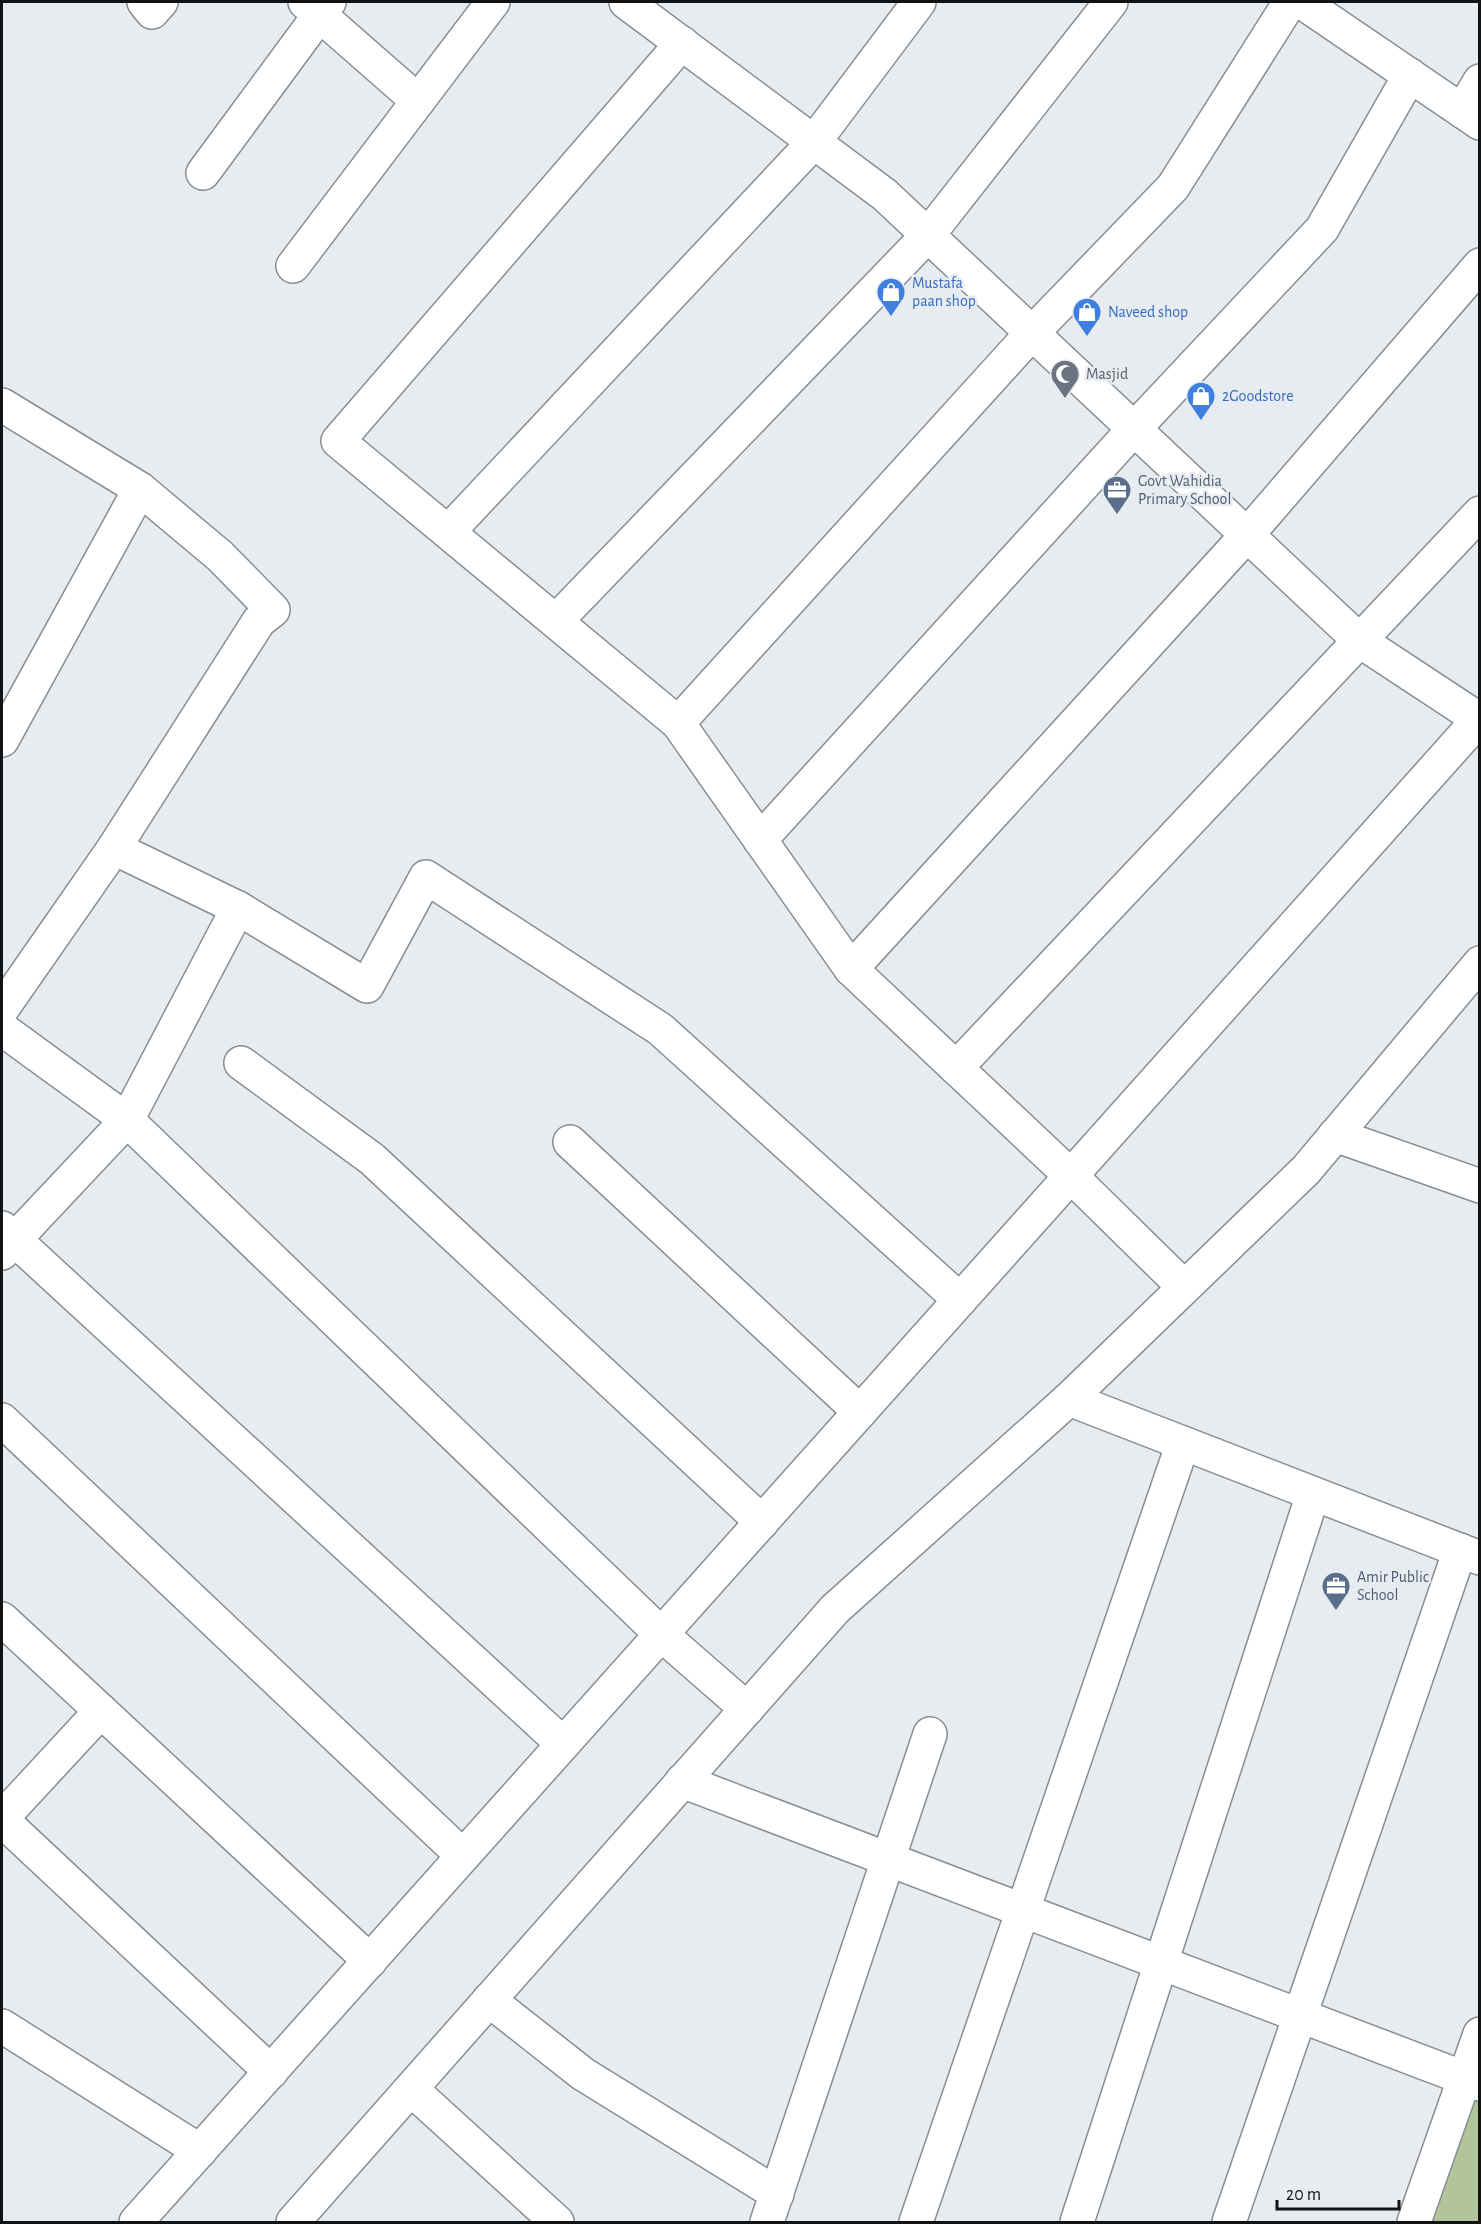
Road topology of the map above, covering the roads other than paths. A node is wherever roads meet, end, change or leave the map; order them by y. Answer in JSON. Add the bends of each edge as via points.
{"nodes":[{"id":1,"x":144,"y":2,"type":"edge"},
{"id":2,"x":161,"y":2,"type":"edge"},
{"id":3,"x":494,"y":2,"type":"edge"},
{"id":4,"x":626,"y":2,"type":"edge"},
{"id":5,"x":919,"y":2,"type":"edge"},
{"id":6,"x":1111,"y":2,"type":"edge"},
{"id":7,"x":1290,"y":2,"type":"edge"},
{"id":8,"x":1302,"y":2,"type":"edge"},
{"id":9,"x":318,"y":6,"type":"edge"},
{"id":10,"x":1337,"y":11,"type":"edge"},
{"id":11,"x":682,"y":43,"type":"junction"},
{"id":12,"x":1410,"y":75,"type":"junction"},
{"id":13,"x":1479,"y":81,"type":"edge"},
{"id":14,"x":418,"y":101,"type":"junction"},
{"id":15,"x":1471,"y":117,"type":"edge"},
{"id":16,"x":814,"y":142,"type":"junction"},
{"id":17,"x":203,"y":173,"type":"dead end"},
{"id":18,"x":928,"y":235,"type":"junction"},
{"id":19,"x":292,"y":266,"type":"dead end"},
{"id":20,"x":1479,"y":266,"type":"edge"},
{"id":21,"x":1032,"y":333,"type":"junction"},
{"id":22,"x":2,"y":405,"type":"edge"},
{"id":23,"x":1134,"y":429,"type":"junction"},
{"id":24,"x":140,"y":489,"type":"junction"},
{"id":25,"x":1479,"y":513,"type":"edge"},
{"id":26,"x":448,"y":532,"type":"junction"},
{"id":27,"x":1247,"y":535,"type":"junction"},
{"id":28,"x":556,"y":621,"type":"junction"},
{"id":29,"x":1360,"y":641,"type":"junction"},
{"id":30,"x":1479,"y":719,"type":"edge"},
{"id":31,"x":678,"y":723,"type":"junction"},
{"id":32,"x":2,"y":740,"type":"edge"},
{"id":33,"x":760,"y":840,"type":"junction"},
{"id":34,"x":114,"y":849,"type":"junction"},
{"id":35,"x":238,"y":908,"type":"junction"},
{"id":36,"x":1479,"y":963,"type":"edge"},
{"id":37,"x":851,"y":969,"type":"junction"},
{"id":38,"x":2,"y":1009,"type":"edge"},
{"id":39,"x":2,"y":1029,"type":"edge"},
{"id":40,"x":241,"y":1063,"type":"dead end"},
{"id":41,"x":956,"y":1068,"type":"junction"},
{"id":42,"x":127,"y":1120,"type":"junction"},
{"id":43,"x":1335,"y":1135,"type":"junction"},
{"id":44,"x":570,"y":1142,"type":"dead end"},
{"id":45,"x":1071,"y":1176,"type":"junction"},
{"id":46,"x":1479,"y":1186,"type":"edge"},
{"id":47,"x":6,"y":1240,"type":"edge"},
{"id":48,"x":1184,"y":1287,"type":"junction"},
{"id":49,"x":960,"y":1300,"type":"junction"},
{"id":50,"x":1069,"y":1399,"type":"junction"},
{"id":51,"x":860,"y":1412,"type":"junction"},
{"id":52,"x":2,"y":1420,"type":"edge"},
{"id":53,"x":1183,"y":1443,"type":"junction"},
{"id":54,"x":1313,"y":1494,"type":"junction"},
{"id":55,"x":762,"y":1522,"type":"junction"},
{"id":56,"x":1470,"y":1554,"type":"edge"},
{"id":57,"x":2,"y":1619,"type":"edge"},
{"id":58,"x":661,"y":1634,"type":"junction"},
{"id":59,"x":747,"y":1709,"type":"junction"},
{"id":60,"x":101,"y":1711,"type":"junction"},
{"id":61,"x":930,"y":1734,"type":"dead end"},
{"id":62,"x":563,"y":1744,"type":"junction"},
{"id":63,"x":682,"y":1781,"type":"junction"},
{"id":64,"x":2,"y":1819,"type":"edge"},
{"id":65,"x":463,"y":1856,"type":"junction"},
{"id":66,"x":889,"y":1860,"type":"junction"},
{"id":67,"x":1023,"y":1910,"type":"junction"},
{"id":68,"x":370,"y":1961,"type":"junction"},
{"id":69,"x":1161,"y":1963,"type":"junction"},
{"id":70,"x":489,"y":2000,"type":"junction"},
{"id":71,"x":1300,"y":2015,"type":"junction"},
{"id":72,"x":2,"y":2026,"type":"edge"},
{"id":73,"x":1479,"y":2034,"type":"edge"},
{"id":74,"x":271,"y":2072,"type":"junction"},
{"id":75,"x":1472,"y":2081,"type":"edge"},
{"id":76,"x":411,"y":2089,"type":"junction"},
{"id":77,"x":200,"y":2151,"type":"junction"},
{"id":78,"x":772,"y":2208,"type":"edge"},
{"id":79,"x":136,"y":2223,"type":"edge"},
{"id":80,"x":293,"y":2223,"type":"edge"},
{"id":81,"x":557,"y":2223,"type":"edge"},
{"id":82,"x":916,"y":2223,"type":"edge"},
{"id":83,"x":1077,"y":2223,"type":"edge"},
{"id":84,"x":1229,"y":2223,"type":"edge"},
{"id":85,"x":1413,"y":2223,"type":"edge"}],
"edges":[{"from":1,"to":2,"type":"street","via":[[152,12]]},
{"from":3,"to":14,"type":"street"},
{"from":4,"to":11,"type":"street"},
{"from":5,"to":16,"type":"street"},
{"from":6,"to":18,"type":"street"},
{"from":7,"to":21,"type":"street","via":[[1173,188]]},
{"from":8,"to":10,"type":"street"},
{"from":9,"to":14,"type":"street"},
{"from":9,"to":17,"type":"street"},
{"from":10,"to":12,"type":"street"},
{"from":11,"to":16,"type":"street"},
{"from":11,"to":26,"type":"street","via":[[338,441]]},
{"from":12,"to":15,"type":"street"},
{"from":12,"to":23,"type":"street","via":[[1322,229]]},
{"from":13,"to":15,"type":"street"},
{"from":14,"to":19,"type":"street"},
{"from":16,"to":18,"type":"street","via":[[885,195]]},
{"from":16,"to":26,"type":"street"},
{"from":18,"to":21,"type":"street"},
{"from":18,"to":28,"type":"street"},
{"from":20,"to":27,"type":"street"},
{"from":21,"to":23,"type":"street"},
{"from":21,"to":31,"type":"street"},
{"from":22,"to":24,"type":"street"},
{"from":23,"to":27,"type":"street"},
{"from":23,"to":33,"type":"street"},
{"from":24,"to":32,"type":"street"},
{"from":24,"to":34,"type":"street","via":[[220,556],[273,610],[259,621]]},
{"from":25,"to":29,"type":"street"},
{"from":26,"to":28,"type":"street"},
{"from":27,"to":29,"type":"street"},
{"from":27,"to":37,"type":"street"},
{"from":28,"to":31,"type":"street"},
{"from":29,"to":30,"type":"street"},
{"from":29,"to":41,"type":"street"},
{"from":30,"to":45,"type":"street"},
{"from":31,"to":33,"type":"street"},
{"from":33,"to":37,"type":"street"},
{"from":34,"to":35,"type":"street"},
{"from":34,"to":38,"type":"street"},
{"from":35,"to":42,"type":"street"},
{"from":35,"to":49,"type":"street","via":[[367,986],[426,877],[660,1029]]},
{"from":36,"to":43,"type":"street"},
{"from":37,"to":41,"type":"street"},
{"from":39,"to":42,"type":"street"},
{"from":40,"to":55,"type":"street","via":[[372,1159]]},
{"from":41,"to":45,"type":"street"},
{"from":42,"to":47,"type":"street"},
{"from":42,"to":58,"type":"street"},
{"from":43,"to":46,"type":"street"},
{"from":43,"to":48,"type":"street","via":[[1306,1170]]},
{"from":44,"to":51,"type":"street"},
{"from":45,"to":48,"type":"street"},
{"from":45,"to":49,"type":"street"},
{"from":47,"to":62,"type":"street"},
{"from":48,"to":50,"type":"street"},
{"from":49,"to":51,"type":"street"},
{"from":50,"to":53,"type":"street"},
{"from":50,"to":59,"type":"street","via":[[834,1609]]},
{"from":51,"to":55,"type":"street"},
{"from":52,"to":65,"type":"street"},
{"from":53,"to":54,"type":"street"},
{"from":53,"to":67,"type":"street"},
{"from":54,"to":56,"type":"street"},
{"from":54,"to":69,"type":"street"},
{"from":55,"to":58,"type":"street"},
{"from":56,"to":71,"type":"street"},
{"from":57,"to":60,"type":"street"},
{"from":58,"to":59,"type":"street"},
{"from":58,"to":62,"type":"street"},
{"from":59,"to":63,"type":"street"},
{"from":60,"to":64,"type":"street"},
{"from":60,"to":68,"type":"street"},
{"from":61,"to":66,"type":"street"},
{"from":62,"to":65,"type":"street"},
{"from":63,"to":66,"type":"street"},
{"from":63,"to":70,"type":"street"},
{"from":64,"to":74,"type":"street"},
{"from":65,"to":68,"type":"street"},
{"from":66,"to":67,"type":"street"},
{"from":66,"to":78,"type":"street"},
{"from":67,"to":69,"type":"street"},
{"from":67,"to":82,"type":"street"},
{"from":68,"to":74,"type":"street"},
{"from":69,"to":71,"type":"street"},
{"from":69,"to":83,"type":"street"},
{"from":70,"to":76,"type":"street"},
{"from":70,"to":78,"type":"street","via":[[583,2074]]},
{"from":71,"to":75,"type":"street"},
{"from":71,"to":84,"type":"street"},
{"from":72,"to":77,"type":"street"},
{"from":73,"to":75,"type":"street"},
{"from":74,"to":77,"type":"street"},
{"from":75,"to":85,"type":"street"},
{"from":76,"to":80,"type":"street"},
{"from":76,"to":81,"type":"street"},
{"from":77,"to":79,"type":"street"}]}
